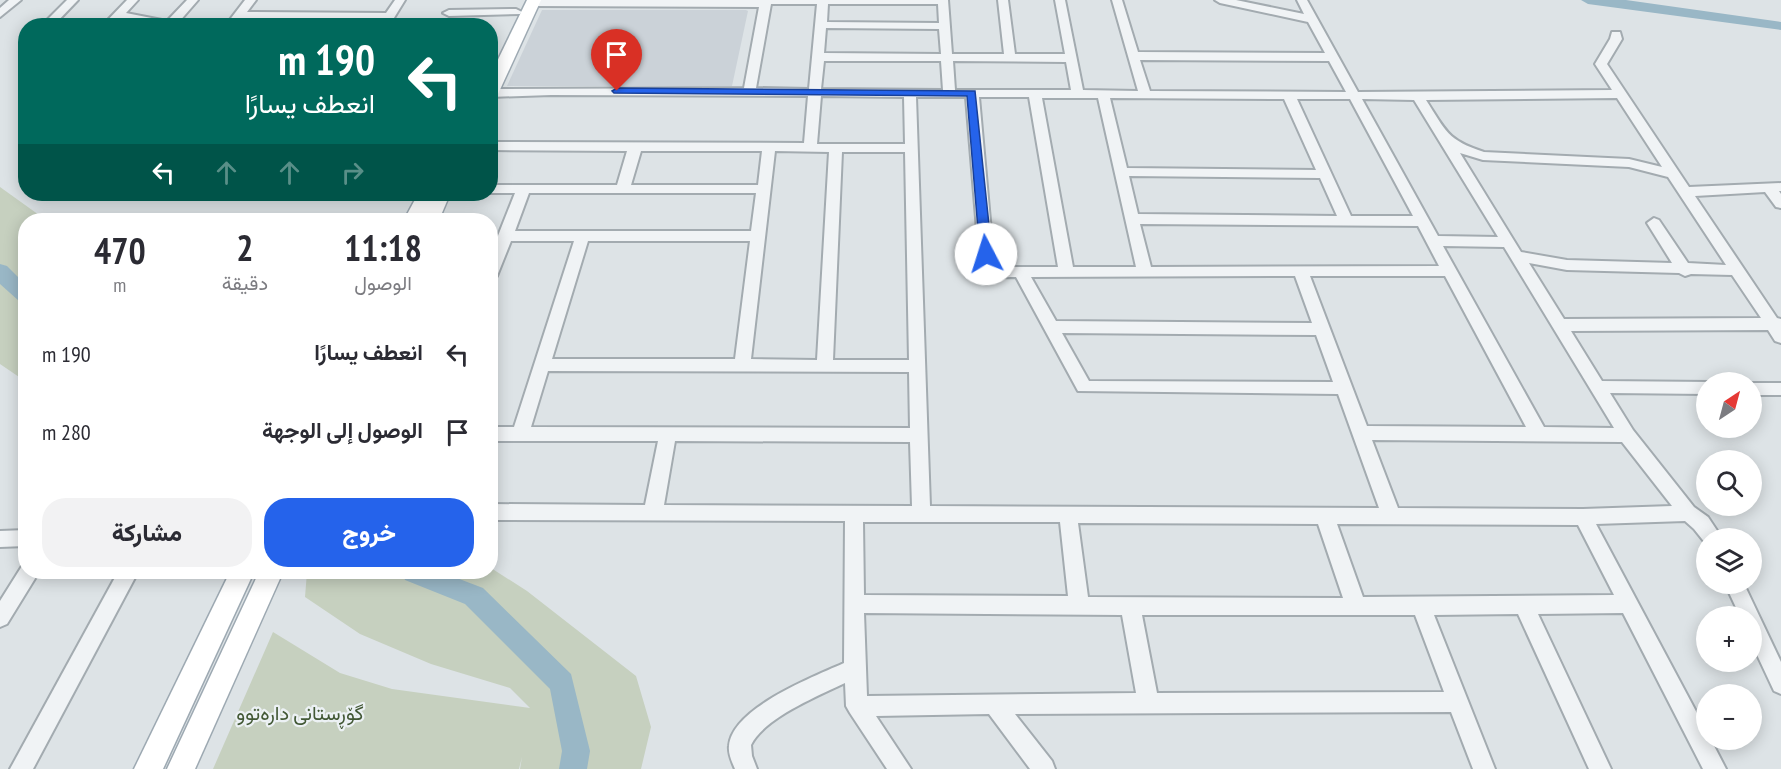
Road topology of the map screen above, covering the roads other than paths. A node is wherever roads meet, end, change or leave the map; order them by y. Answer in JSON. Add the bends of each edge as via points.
{"nodes":[{"id":1,"x":16,"y":0,"type":"edge"},
{"id":2,"x":73,"y":0,"type":"edge"},
{"id":3,"x":133,"y":0,"type":"edge"},
{"id":4,"x":193,"y":0,"type":"edge"},
{"id":5,"x":251,"y":0,"type":"edge"},
{"id":6,"x":400,"y":0,"type":"edge"},
{"id":7,"x":456,"y":0,"type":"edge"},
{"id":8,"x":943,"y":0,"type":"edge"},
{"id":9,"x":1003,"y":0,"type":"edge"},
{"id":10,"x":1060,"y":0,"type":"edge"},
{"id":11,"x":1117,"y":0,"type":"edge"},
{"id":12,"x":1220,"y":0,"type":"edge"},
{"id":13,"x":1302,"y":0,"type":"edge"},
{"id":14,"x":823,"y":1,"type":"edge"},
{"id":15,"x":675,"y":2,"type":"edge"},
{"id":16,"x":765,"y":2,"type":"edge"},
{"id":17,"x":526,"y":4,"type":"edge"},
{"id":18,"x":448,"y":13,"type":"junction"},
{"id":19,"x":0,"y":14,"type":"edge"},
{"id":20,"x":118,"y":15,"type":"junction"},
{"id":21,"x":239,"y":15,"type":"junction"},
{"id":22,"x":54,"y":18,"type":"edge"},
{"id":23,"x":115,"y":18,"type":"edge"},
{"id":24,"x":134,"y":18,"type":"edge"},
{"id":25,"x":176,"y":18,"type":"edge"},
{"id":26,"x":237,"y":18,"type":"edge"},
{"id":27,"x":312,"y":18,"type":"edge"},
{"id":28,"x":388,"y":18,"type":"edge"},
{"id":29,"x":446,"y":18,"type":"edge"},
{"id":30,"x":1312,"y":19,"type":"junction"},
{"id":31,"x":821,"y":25,"type":"junction"},
{"id":32,"x":945,"y":26,"type":"junction"},
{"id":33,"x":1616,"y":34,"type":"dead end"},
{"id":34,"x":498,"y":49,"type":"edge"},
{"id":35,"x":1134,"y":56,"type":"junction"},
{"id":36,"x":818,"y":57,"type":"junction"},
{"id":37,"x":1333,"y":57,"type":"junction"},
{"id":38,"x":947,"y":58,"type":"junction"},
{"id":39,"x":1010,"y":58,"type":"junction"},
{"id":40,"x":1071,"y":58,"type":"junction"},
{"id":41,"x":498,"y":75,"type":"edge"},
{"id":42,"x":749,"y":92,"type":"junction"},
{"id":43,"x":815,"y":92,"type":"junction"},
{"id":44,"x":498,"y":93,"type":"edge"},
{"id":45,"x":910,"y":93,"type":"junction"},
{"id":46,"x":949,"y":93,"type":"junction"},
{"id":47,"x":972,"y":93,"type":"junction"},
{"id":48,"x":1035,"y":94,"type":"junction"},
{"id":49,"x":1078,"y":94,"type":"junction"},
{"id":50,"x":1103,"y":94,"type":"junction"},
{"id":51,"x":1619,"y":94,"type":"junction"},
{"id":52,"x":1145,"y":95,"type":"junction"},
{"id":53,"x":1289,"y":96,"type":"junction"},
{"id":54,"x":1354,"y":96,"type":"junction"},
{"id":55,"x":1418,"y":96,"type":"junction"},
{"id":56,"x":1444,"y":138,"type":"junction"},
{"id":57,"x":498,"y":146,"type":"edge"},
{"id":58,"x":635,"y":147,"type":"junction"},
{"id":59,"x":769,"y":147,"type":"junction"},
{"id":60,"x":810,"y":148,"type":"junction"},
{"id":61,"x":836,"y":148,"type":"junction"},
{"id":62,"x":912,"y":148,"type":"junction"},
{"id":63,"x":1121,"y":172,"type":"junction"},
{"id":64,"x":1671,"y":173,"type":"junction"},
{"id":65,"x":1324,"y":174,"type":"junction"},
{"id":66,"x":1775,"y":187,"type":"edge"},
{"id":67,"x":498,"y":189,"type":"edge"},
{"id":68,"x":524,"y":189,"type":"junction"},
{"id":69,"x":623,"y":189,"type":"junction"},
{"id":70,"x":763,"y":189,"type":"junction"},
{"id":71,"x":1684,"y":192,"type":"junction"},
{"id":72,"x":1781,"y":204,"type":"edge"},
{"id":73,"x":1132,"y":219,"type":"junction"},
{"id":74,"x":1346,"y":220,"type":"junction"},
{"id":75,"x":1421,"y":221,"type":"junction"},
{"id":76,"x":1654,"y":223,"type":"dead end"},
{"id":77,"x":506,"y":236,"type":"junction"},
{"id":78,"x":758,"y":236,"type":"junction"},
{"id":79,"x":582,"y":237,"type":"junction"},
{"id":80,"x":1432,"y":240,"type":"junction"},
{"id":81,"x":1508,"y":242,"type":"junction"},
{"id":82,"x":498,"y":256,"type":"edge"},
{"id":83,"x":1518,"y":256,"type":"junction"},
{"id":84,"x":1066,"y":270,"type":"junction"},
{"id":85,"x":1144,"y":270,"type":"junction"},
{"id":86,"x":1300,"y":270,"type":"junction"},
{"id":87,"x":1736,"y":270,"type":"junction"},
{"id":88,"x":1448,"y":271,"type":"junction"},
{"id":89,"x":1685,"y":271,"type":"junction"},
{"id":90,"x":1022,"y":272,"type":"junction"},
{"id":91,"x":1776,"y":324,"type":"edge"},
{"id":92,"x":1559,"y":325,"type":"junction"},
{"id":93,"x":1051,"y":327,"type":"junction"},
{"id":94,"x":1322,"y":329,"type":"junction"},
{"id":95,"x":1781,"y":337,"type":"edge"},
{"id":96,"x":541,"y":365,"type":"junction"},
{"id":97,"x":742,"y":365,"type":"junction"},
{"id":98,"x":825,"y":365,"type":"junction"},
{"id":99,"x":916,"y":366,"type":"junction"},
{"id":100,"x":1598,"y":387,"type":"junction"},
{"id":101,"x":1345,"y":388,"type":"junction"},
{"id":102,"x":1696,"y":388,"type":"edge"},
{"id":103,"x":1762,"y":389,"type":"edge"},
{"id":104,"x":1781,"y":389,"type":"edge"},
{"id":105,"x":1361,"y":433,"type":"junction"},
{"id":106,"x":498,"y":434,"type":"edge"},
{"id":107,"x":520,"y":434,"type":"junction"},
{"id":108,"x":668,"y":434,"type":"junction"},
{"id":109,"x":918,"y":435,"type":"junction"},
{"id":110,"x":1539,"y":435,"type":"junction"},
{"id":111,"x":1627,"y":435,"type":"junction"},
{"id":112,"x":498,"y":512,"type":"edge"},
{"id":113,"x":653,"y":513,"type":"junction"},
{"id":114,"x":1688,"y":513,"type":"junction"},
{"id":115,"x":854,"y":514,"type":"junction"},
{"id":116,"x":921,"y":515,"type":"junction"},
{"id":117,"x":1391,"y":515,"type":"junction"},
{"id":118,"x":1068,"y":516,"type":"junction"},
{"id":119,"x":1325,"y":516,"type":"junction"},
{"id":120,"x":1583,"y":517,"type":"junction"},
{"id":121,"x":1705,"y":528,"type":"edge"},
{"id":122,"x":18,"y":538,"type":"edge"},
{"id":123,"x":0,"y":539,"type":"edge"},
{"id":124,"x":25,"y":579,"type":"edge"},
{"id":125,"x":124,"y":579,"type":"edge"},
{"id":126,"x":239,"y":579,"type":"edge"},
{"id":127,"x":268,"y":579,"type":"edge"},
{"id":128,"x":855,"y":603,"type":"junction"},
{"id":129,"x":1627,"y":604,"type":"junction"},
{"id":130,"x":1079,"y":605,"type":"junction"},
{"id":131,"x":1130,"y":606,"type":"junction"},
{"id":132,"x":1356,"y":606,"type":"junction"},
{"id":133,"x":1421,"y":606,"type":"junction"},
{"id":134,"x":1524,"y":606,"type":"junction"},
{"id":135,"x":0,"y":618,"type":"edge"},
{"id":136,"x":1762,"y":643,"type":"edge"},
{"id":137,"x":854,"y":668,"type":"junction"},
{"id":138,"x":1781,"y":684,"type":"edge"},
{"id":139,"x":1458,"y":702,"type":"junction"},
{"id":140,"x":1148,"y":703,"type":"junction"},
{"id":141,"x":994,"y":704,"type":"junction"},
{"id":142,"x":857,"y":706,"type":"junction"},
{"id":143,"x":21,"y":769,"type":"edge"},
{"id":144,"x":148,"y":769,"type":"edge"},
{"id":145,"x":181,"y":769,"type":"edge"},
{"id":146,"x":746,"y":769,"type":"edge"},
{"id":147,"x":900,"y":769,"type":"edge"},
{"id":148,"x":1044,"y":769,"type":"edge"},
{"id":149,"x":1484,"y":769,"type":"edge"},
{"id":150,"x":1600,"y":769,"type":"edge"},
{"id":151,"x":1715,"y":769,"type":"edge"}],
"edges":[{"from":1,"to":19,"type":"street"},
{"from":2,"to":22,"type":"street"},
{"from":3,"to":20,"type":"street"},
{"from":4,"to":25,"type":"street"},
{"from":5,"to":21,"type":"street"},
{"from":6,"to":28,"type":"street"},
{"from":7,"to":18,"type":"street"},
{"from":8,"to":14,"type":"street"},
{"from":8,"to":32,"type":"street"},
{"from":9,"to":39,"type":"street"},
{"from":10,"to":40,"type":"street"},
{"from":11,"to":35,"type":"street"},
{"from":12,"to":30,"type":"street"},
{"from":13,"to":30,"type":"street"},
{"from":14,"to":16,"type":"street"},
{"from":14,"to":31,"type":"street"},
{"from":15,"to":16,"type":"street"},
{"from":15,"to":17,"type":"street"},
{"from":16,"to":42,"type":"street"},
{"from":17,"to":18,"type":"street"},
{"from":17,"to":34,"type":"main road"},
{"from":17,"to":41,"type":"main road"},
{"from":18,"to":29,"type":"street"},
{"from":20,"to":23,"type":"street"},
{"from":20,"to":24,"type":"street"},
{"from":21,"to":26,"type":"street"},
{"from":21,"to":27,"type":"street"},
{"from":30,"to":37,"type":"street"},
{"from":31,"to":32,"type":"street"},
{"from":31,"to":36,"type":"street"},
{"from":32,"to":38,"type":"street"},
{"from":33,"to":51,"type":"street","via":[[1601,64]]},
{"from":35,"to":37,"type":"street"},
{"from":35,"to":52,"type":"street"},
{"from":36,"to":38,"type":"street"},
{"from":36,"to":43,"type":"street"},
{"from":37,"to":54,"type":"street"},
{"from":38,"to":39,"type":"street"},
{"from":38,"to":46,"type":"street"},
{"from":39,"to":40,"type":"street"},
{"from":40,"to":49,"type":"street"},
{"from":42,"to":43,"type":"street"},
{"from":42,"to":44,"type":"street"},
{"from":43,"to":45,"type":"street"},
{"from":43,"to":60,"type":"street"},
{"from":45,"to":46,"type":"street"},
{"from":45,"to":62,"type":"street"},
{"from":46,"to":47,"type":"street"},
{"from":47,"to":48,"type":"street"},
{"from":47,"to":90,"type":"street","via":[[986,254],[992,272]]},
{"from":48,"to":49,"type":"street"},
{"from":48,"to":84,"type":"street"},
{"from":49,"to":50,"type":"street"},
{"from":50,"to":52,"type":"street"},
{"from":50,"to":63,"type":"street"},
{"from":51,"to":55,"type":"street"},
{"from":51,"to":64,"type":"street"},
{"from":52,"to":53,"type":"street"},
{"from":53,"to":54,"type":"street"},
{"from":53,"to":65,"type":"street"},
{"from":54,"to":55,"type":"street"},
{"from":54,"to":75,"type":"street"},
{"from":55,"to":56,"type":"street"},
{"from":56,"to":64,"type":"street","via":[[1483,156],[1621,162]]},
{"from":56,"to":81,"type":"street"},
{"from":57,"to":58,"type":"street"},
{"from":58,"to":59,"type":"street"},
{"from":58,"to":69,"type":"street"},
{"from":59,"to":60,"type":"street"},
{"from":59,"to":70,"type":"street"},
{"from":60,"to":61,"type":"street"},
{"from":61,"to":62,"type":"street"},
{"from":61,"to":98,"type":"street"},
{"from":62,"to":99,"type":"street"},
{"from":63,"to":65,"type":"street"},
{"from":63,"to":73,"type":"street"},
{"from":64,"to":71,"type":"street"},
{"from":65,"to":74,"type":"street"},
{"from":66,"to":71,"type":"street"},
{"from":66,"to":72,"type":"street"},
{"from":67,"to":68,"type":"street"},
{"from":68,"to":69,"type":"street"},
{"from":68,"to":77,"type":"street"},
{"from":69,"to":70,"type":"street"},
{"from":70,"to":78,"type":"street"},
{"from":71,"to":87,"type":"street"},
{"from":73,"to":74,"type":"street"},
{"from":73,"to":85,"type":"street"},
{"from":74,"to":75,"type":"street"},
{"from":75,"to":80,"type":"street"},
{"from":76,"to":89,"type":"street"},
{"from":77,"to":79,"type":"street"},
{"from":77,"to":82,"type":"street"},
{"from":78,"to":79,"type":"street"},
{"from":78,"to":97,"type":"street"},
{"from":79,"to":96,"type":"street"},
{"from":80,"to":81,"type":"street"},
{"from":80,"to":88,"type":"street"},
{"from":81,"to":83,"type":"street"},
{"from":83,"to":89,"type":"street","via":[[1568,265]]},
{"from":83,"to":92,"type":"street"},
{"from":84,"to":85,"type":"street"},
{"from":84,"to":90,"type":"street"},
{"from":85,"to":86,"type":"street"},
{"from":86,"to":88,"type":"street"},
{"from":86,"to":94,"type":"street"},
{"from":87,"to":89,"type":"street"},
{"from":87,"to":91,"type":"street"},
{"from":88,"to":110,"type":"street"},
{"from":90,"to":93,"type":"street"},
{"from":91,"to":92,"type":"street"},
{"from":91,"to":95,"type":"street"},
{"from":92,"to":100,"type":"street"},
{"from":93,"to":94,"type":"street"},
{"from":93,"to":101,"type":"street","via":[[1084,387]]},
{"from":94,"to":101,"type":"street"},
{"from":96,"to":97,"type":"street"},
{"from":96,"to":107,"type":"street"},
{"from":97,"to":98,"type":"street"},
{"from":98,"to":99,"type":"street"},
{"from":99,"to":109,"type":"street"},
{"from":100,"to":102,"type":"street"},
{"from":100,"to":111,"type":"street"},
{"from":101,"to":105,"type":"street"},
{"from":103,"to":104,"type":"street"},
{"from":105,"to":110,"type":"street"},
{"from":105,"to":117,"type":"street"},
{"from":106,"to":107,"type":"street"},
{"from":107,"to":108,"type":"street"},
{"from":108,"to":109,"type":"street"},
{"from":108,"to":113,"type":"street"},
{"from":109,"to":116,"type":"street"},
{"from":110,"to":111,"type":"street"},
{"from":111,"to":114,"type":"street"},
{"from":112,"to":113,"type":"street"},
{"from":113,"to":115,"type":"street"},
{"from":114,"to":120,"type":"street"},
{"from":114,"to":121,"type":"street"},
{"from":115,"to":116,"type":"street"},
{"from":115,"to":128,"type":"street"},
{"from":116,"to":118,"type":"street"},
{"from":117,"to":119,"type":"street"},
{"from":117,"to":120,"type":"street"},
{"from":118,"to":119,"type":"street"},
{"from":118,"to":130,"type":"street"},
{"from":119,"to":132,"type":"street"},
{"from":120,"to":129,"type":"street"},
{"from":122,"to":123,"type":"street"},
{"from":124,"to":135,"type":"street"},
{"from":125,"to":143,"type":"street"},
{"from":126,"to":144,"type":"main road"},
{"from":127,"to":145,"type":"main road"},
{"from":128,"to":130,"type":"street"},
{"from":128,"to":137,"type":"street"},
{"from":129,"to":134,"type":"street"},
{"from":129,"to":151,"type":"street"},
{"from":130,"to":131,"type":"street"},
{"from":131,"to":132,"type":"street"},
{"from":131,"to":140,"type":"street"},
{"from":132,"to":133,"type":"street"},
{"from":133,"to":134,"type":"street"},
{"from":133,"to":139,"type":"street"},
{"from":134,"to":150,"type":"street"},
{"from":136,"to":138,"type":"street"},
{"from":137,"to":142,"type":"street"},
{"from":137,"to":146,"type":"street","via":[[776,708],[748,728],[740,743],[741,761]]},
{"from":139,"to":140,"type":"street"},
{"from":139,"to":149,"type":"street"},
{"from":140,"to":141,"type":"street"},
{"from":141,"to":142,"type":"street"},
{"from":141,"to":148,"type":"street"},
{"from":142,"to":147,"type":"street"}]}
